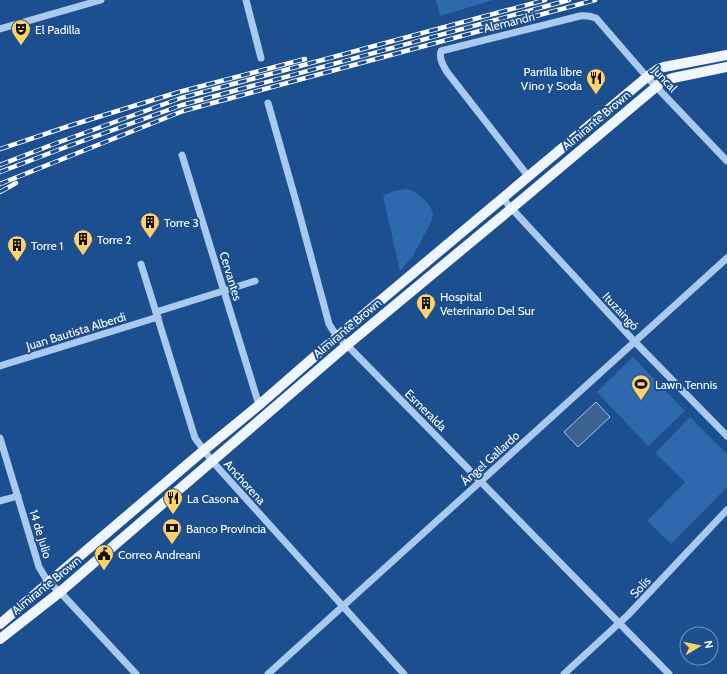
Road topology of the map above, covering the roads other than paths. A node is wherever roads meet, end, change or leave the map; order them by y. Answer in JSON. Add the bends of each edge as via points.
{"nodes":[{"id":1,"x":102,"y":0,"type":"edge"},
{"id":2,"x":246,"y":0,"type":"edge"},
{"id":3,"x":586,"y":15,"type":"joint"},
{"id":4,"x":0,"y":29,"type":"edge"},
{"id":5,"x":727,"y":55,"type":"edge"},
{"id":6,"x":261,"y":58,"type":"dead end"},
{"id":7,"x":727,"y":67,"type":"edge"},
{"id":8,"x":648,"y":77,"type":"junction"},
{"id":9,"x":657,"y":86,"type":"junction"},
{"id":10,"x":268,"y":102,"type":"dead end"},
{"id":11,"x":182,"y":154,"type":"dead end"},
{"id":12,"x":727,"y":161,"type":"edge"},
{"id":13,"x":528,"y":176,"type":"junction"},
{"id":14,"x":502,"y":198,"type":"junction"},
{"id":15,"x":512,"y":208,"type":"junction"},
{"id":16,"x":727,"y":258,"type":"edge"},
{"id":17,"x":140,"y":264,"type":"dead end"},
{"id":18,"x":255,"y":281,"type":"dead end"},
{"id":19,"x":224,"y":291,"type":"junction"},
{"id":20,"x":157,"y":315,"type":"junction"},
{"id":21,"x":337,"y":336,"type":"junction"},
{"id":22,"x":634,"y":342,"type":"junction"},
{"id":23,"x":347,"y":345,"type":"junction"},
{"id":24,"x":0,"y":366,"type":"edge"},
{"id":25,"x":259,"y":405,"type":"junction"},
{"id":26,"x":727,"y":436,"type":"edge"},
{"id":27,"x":0,"y":438,"type":"edge"},
{"id":28,"x":203,"y":450,"type":"junction"},
{"id":29,"x":212,"y":461,"type":"junction"},
{"id":30,"x":480,"y":481,"type":"junction"},
{"id":31,"x":18,"y":496,"type":"junction"},
{"id":32,"x":0,"y":501,"type":"edge"},
{"id":33,"x":727,"y":510,"type":"edge"},
{"id":34,"x":48,"y":582,"type":"junction"},
{"id":35,"x":60,"y":592,"type":"junction"},
{"id":36,"x":343,"y":606,"type":"junction"},
{"id":37,"x":0,"y":624,"type":"edge"},
{"id":38,"x":619,"y":624,"type":"junction"},
{"id":39,"x":0,"y":639,"type":"edge"},
{"id":40,"x":136,"y":674,"type":"edge"},
{"id":41,"x":268,"y":674,"type":"edge"},
{"id":42,"x":404,"y":674,"type":"edge"},
{"id":43,"x":564,"y":674,"type":"edge"},
{"id":44,"x":669,"y":674,"type":"edge"}],
"edges":[{"from":1,"to":4,"type":"street"},
{"from":2,"to":6,"type":"street"},
{"from":3,"to":8,"type":"street","name":"Juncal","via":[[596,18]]},
{"from":3,"to":13,"type":"street","name":"Alemandri","via":[[441,51],[440,56],[447,72]]},
{"from":5,"to":8,"type":"main road","name":"Almirante Brown","via":[[664,67]]},
{"from":7,"to":9,"type":"main road","name":"Almirante Brown","via":[[673,78]]},
{"from":8,"to":9,"type":"street","name":"Juncal"},
{"from":8,"to":13,"type":"main road","name":"Almirante Brown"},
{"from":9,"to":12,"type":"street","name":"Juncal"},
{"from":9,"to":15,"type":"main road","name":"Almirante Brown"},
{"from":10,"to":21,"type":"street","name":"Esmeralda","via":[[329,324]]},
{"from":11,"to":19,"type":"street","name":"Cervantes"},
{"from":13,"to":14,"type":"main road","name":"Almirante Brown"},
{"from":14,"to":15,"type":"street","name":"Ituzaingó"},
{"from":14,"to":21,"type":"main road","name":"Almirante Brown"},
{"from":15,"to":22,"type":"street","name":"Ituzaingó"},
{"from":15,"to":23,"type":"main road","name":"Almirante Brown"},
{"from":16,"to":22,"type":"street","name":"Ángel Gallardo"},
{"from":17,"to":20,"type":"street","name":"Anchorena"},
{"from":18,"to":19,"type":"street","name":"Juan Bautista Alberdi"},
{"from":19,"to":20,"type":"street","name":"Juan Bautista Alberdi"},
{"from":19,"to":25,"type":"street","name":"Cervantes"},
{"from":20,"to":24,"type":"street","name":"Juan Bautista Alberdi"},
{"from":20,"to":28,"type":"street","name":"Anchorena","via":[[195,438]]},
{"from":21,"to":23,"type":"street","name":"Esmeralda"},
{"from":21,"to":25,"type":"main road","name":"Almirante Brown"},
{"from":22,"to":26,"type":"street","name":"Ituzaingó"},
{"from":22,"to":30,"type":"street","name":"Ángel Gallardo"},
{"from":23,"to":29,"type":"main road","name":"Almirante Brown"},
{"from":23,"to":30,"type":"street","name":"Esmeralda"},
{"from":25,"to":28,"type":"main road","name":"Almirante Brown"},
{"from":27,"to":31,"type":"street","name":"14 de Julio"},
{"from":28,"to":29,"type":"street","name":"Anchorena"},
{"from":28,"to":34,"type":"main road","name":"Almirante Brown"},
{"from":29,"to":35,"type":"main road","name":"Almirante Brown"},
{"from":29,"to":36,"type":"street","name":"Anchorena"},
{"from":30,"to":36,"type":"street","name":"Ángel Gallardo"},
{"from":30,"to":38,"type":"street","name":"Esmeralda"},
{"from":31,"to":32,"type":"street"},
{"from":31,"to":34,"type":"street","name":"14 de Julio","via":[[39,566]]},
{"from":33,"to":38,"type":"street","name":"Solís"},
{"from":34,"to":35,"type":"street","name":"14 de Julio"},
{"from":34,"to":37,"type":"main road","name":"Almirante Brown"},
{"from":35,"to":39,"type":"main road","name":"Almirante Brown"},
{"from":35,"to":40,"type":"street","name":"14 de Julio"},
{"from":36,"to":41,"type":"street","name":"Ángel Gallardo"},
{"from":36,"to":42,"type":"street","name":"Anchorena"},
{"from":38,"to":43,"type":"street","name":"Solís"},
{"from":38,"to":44,"type":"street","name":"Esmeralda"}]}
